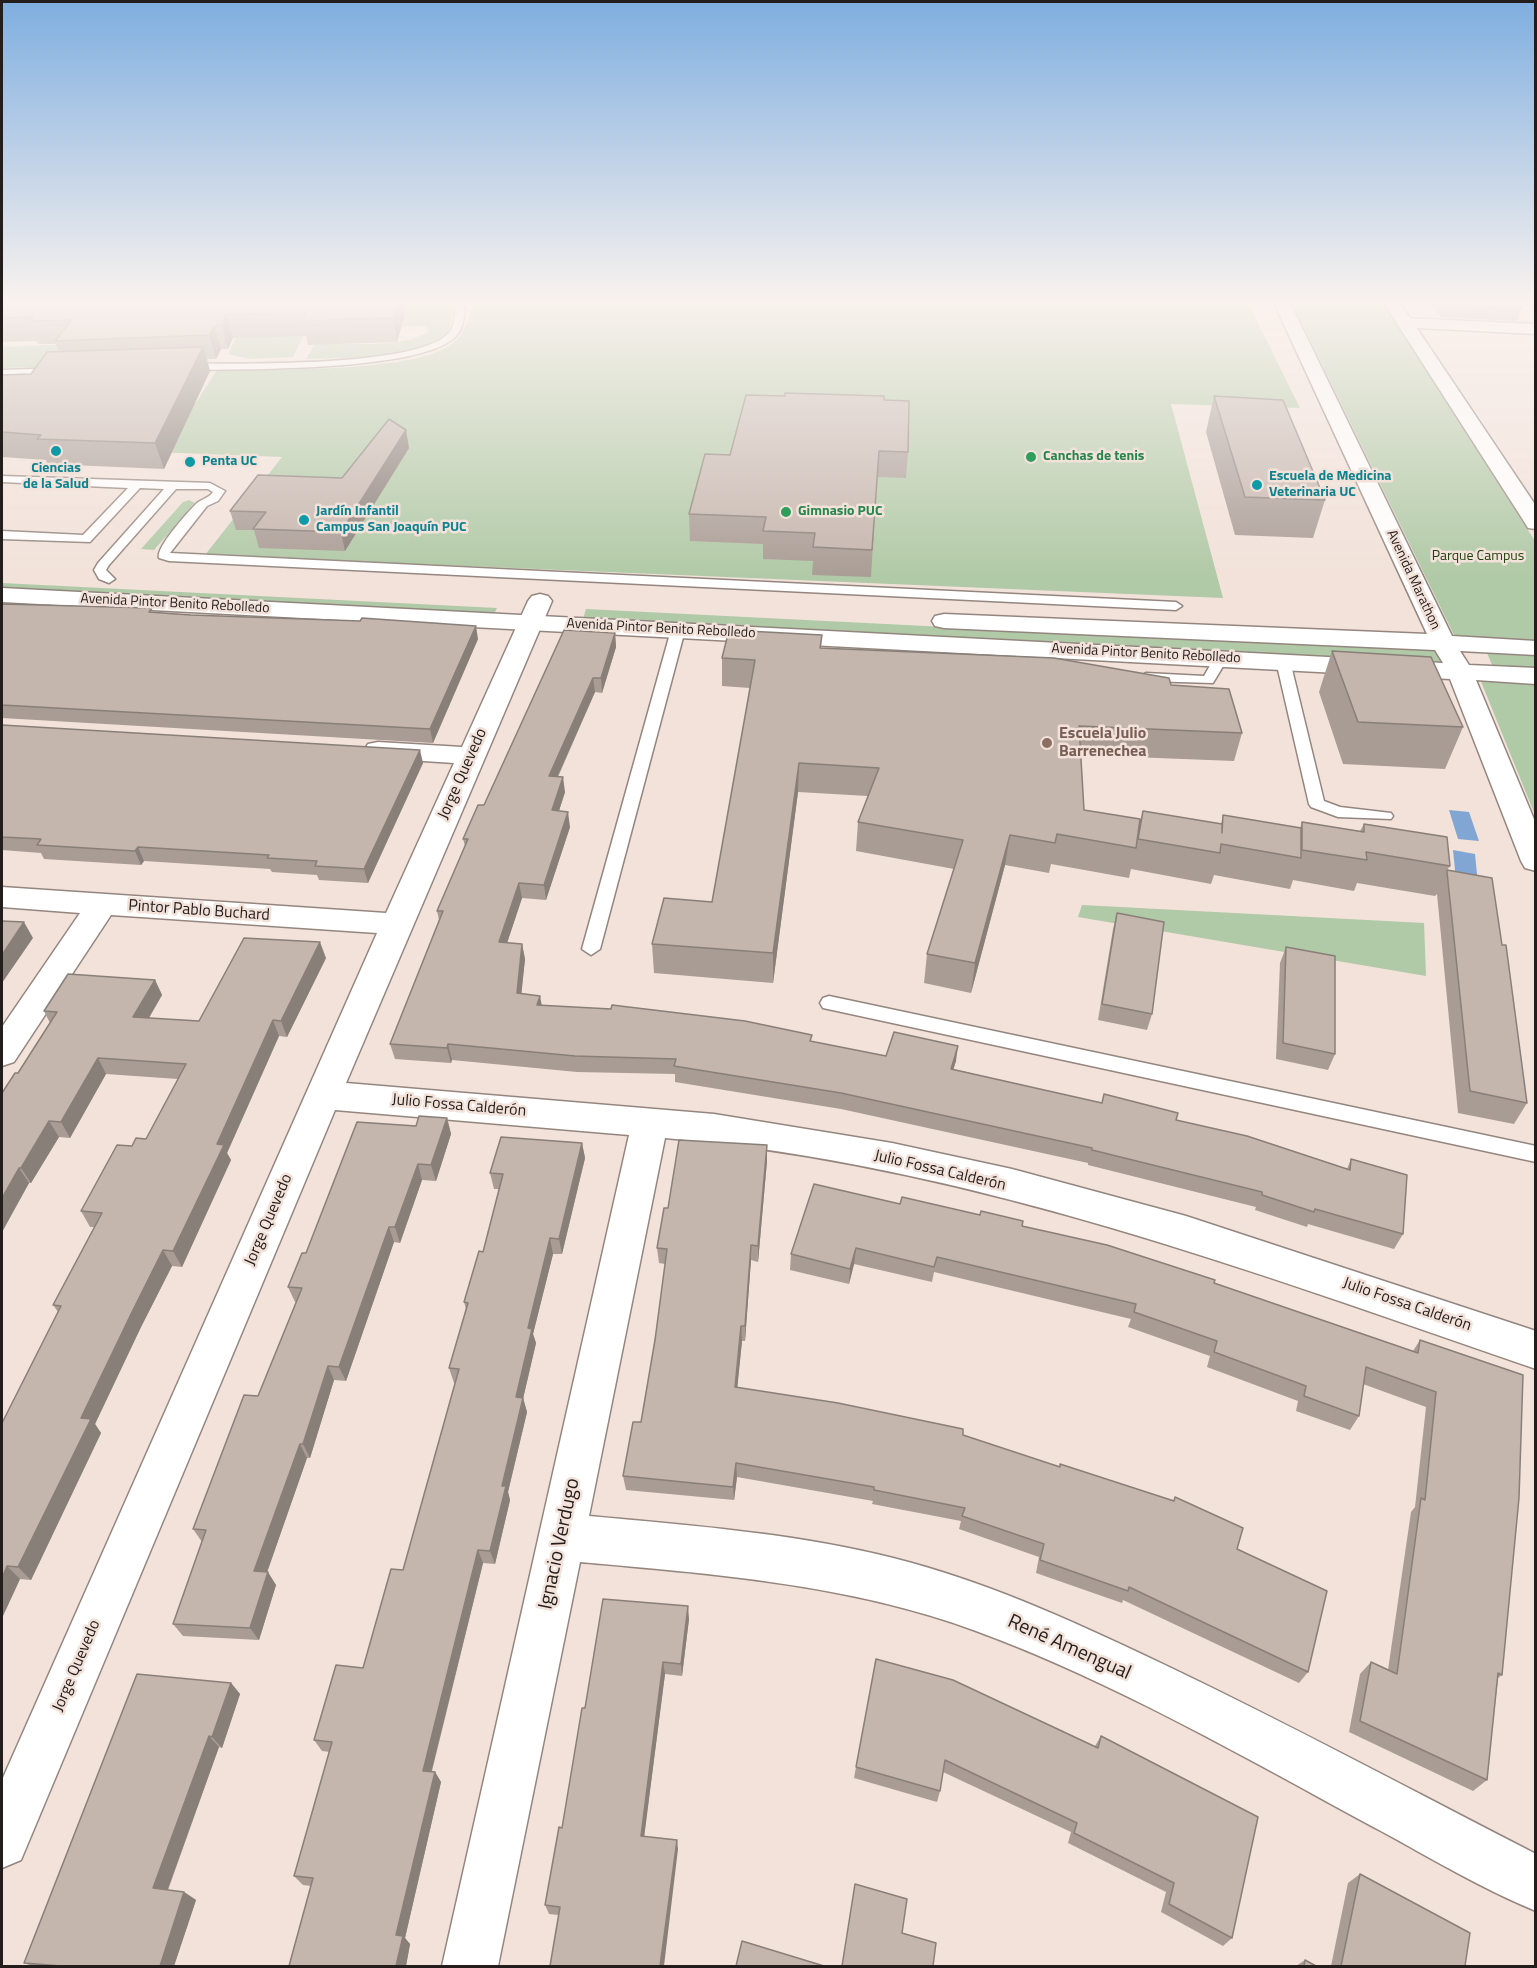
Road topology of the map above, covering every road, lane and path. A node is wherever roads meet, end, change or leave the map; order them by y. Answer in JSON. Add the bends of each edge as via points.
{"nodes":[{"id":1,"x":1326,"y":395,"type":"edge"},
{"id":2,"x":1455,"y":395,"type":"edge"},
{"id":3,"x":2,"y":479,"type":"edge"},
{"id":4,"x":134,"y":489,"type":"junction"},
{"id":5,"x":170,"y":490,"type":"junction"},
{"id":6,"x":1528,"y":499,"type":"edge"},
{"id":7,"x":1536,"y":523,"type":"edge"},
{"id":8,"x":2,"y":535,"type":"edge"},
{"id":9,"x":2,"y":574,"type":"edge"},
{"id":10,"x":109,"y":579,"type":"junction"},
{"id":11,"x":2,"y":596,"type":"edge"},
{"id":12,"x":633,"y":606,"type":"dead end"},
{"id":13,"x":1176,"y":606,"type":"dead end"},
{"id":14,"x":536,"y":612,"type":"junction"},
{"id":15,"x":676,"y":615,"type":"junction"},
{"id":16,"x":921,"y":620,"type":"dead end"},
{"id":17,"x":1443,"y":642,"type":"junction"},
{"id":18,"x":1536,"y":648,"type":"edge"},
{"id":19,"x":1221,"y":658,"type":"junction"},
{"id":20,"x":1283,"y":661,"type":"junction"},
{"id":21,"x":1460,"y":672,"type":"junction"},
{"id":22,"x":1126,"y":676,"type":"edge"},
{"id":23,"x":1536,"y":676,"type":"edge"},
{"id":24,"x":354,"y":748,"type":"edge"},
{"id":25,"x":471,"y":756,"type":"junction"},
{"id":26,"x":1385,"y":816,"type":"dead end"},
{"id":27,"x":1536,"y":861,"type":"edge"},
{"id":28,"x":2,"y":897,"type":"edge"},
{"id":29,"x":102,"y":904,"type":"junction"},
{"id":30,"x":397,"y":924,"type":"junction"},
{"id":31,"x":591,"y":949,"type":"dead end"},
{"id":32,"x":829,"y":1003,"type":"dead end"},
{"id":33,"x":2,"y":1053,"type":"edge"},
{"id":34,"x":323,"y":1095,"type":"junction"},
{"id":35,"x":650,"y":1121,"type":"junction"},
{"id":36,"x":1536,"y":1154,"type":"edge"},
{"id":37,"x":1536,"y":1350,"type":"edge"},
{"id":38,"x":561,"y":1537,"type":"junction"},
{"id":39,"x":2,"y":1840,"type":"edge"},
{"id":40,"x":1536,"y":1884,"type":"edge"},
{"id":41,"x":470,"y":1966,"type":"edge"}],
"edges":[{"from":1,"to":17,"type":"street","name":"Avenida Marathon"},
{"from":2,"to":6,"type":"street"},
{"from":3,"to":4,"type":"lane"},
{"from":4,"to":5,"type":"lane"},
{"from":4,"to":8,"type":"lane","via":[[87,539]]},
{"from":5,"to":10,"type":"lane","via":[[104,563],[100,570]]},
{"from":5,"to":13,"type":"lane","via":[[205,500],[164,550],[165,557]]},
{"from":6,"to":7,"type":"street"},
{"from":9,"to":10,"type":"street","name":"Avenida Pintor Benito Rebolledo"},
{"from":10,"to":14,"type":"street","name":"Avenida Pintor Benito Rebolledo"},
{"from":11,"to":14,"type":"street","name":"Avenida Pintor Benito Rebolledo"},
{"from":12,"to":14,"type":"street","name":"Avenida Pintor Benito Rebolledo"},
{"from":14,"to":15,"type":"street","name":"Avenida Pintor Benito Rebolledo"},
{"from":14,"to":25,"type":"street","name":"Jorge Quevedo"},
{"from":15,"to":19,"type":"street","name":"Avenida Pintor Benito Rebolledo","via":[[856,647]]},
{"from":15,"to":31,"type":"lane"},
{"from":16,"to":17,"type":"street","name":"Avenida Pintor Benito Rebolledo"},
{"from":17,"to":18,"type":"street","name":"Avenida Pintor Benito Rebolledo"},
{"from":17,"to":21,"type":"street","name":"Avenida Marathon"},
{"from":19,"to":20,"type":"street","name":"Avenida Pintor Benito Rebolledo"},
{"from":19,"to":22,"type":"lane","via":[[1208,680]]},
{"from":20,"to":21,"type":"street","name":"Avenida Pintor Benito Rebolledo"},
{"from":20,"to":26,"type":"lane","via":[[1317,804],[1338,812]]},
{"from":21,"to":23,"type":"street","name":"Avenida Pintor Benito Rebolledo"},
{"from":21,"to":27,"type":"street","name":"Avenida Marathon"},
{"from":24,"to":25,"type":"street"},
{"from":25,"to":30,"type":"street","name":"Jorge Quevedo"},
{"from":28,"to":29,"type":"street","name":"Pintor Pablo Buchard"},
{"from":29,"to":30,"type":"street","name":"Pintor Pablo Buchard"},
{"from":29,"to":33,"type":"street"},
{"from":30,"to":34,"type":"street","name":"Jorge Quevedo"},
{"from":32,"to":36,"type":"lane"},
{"from":34,"to":35,"type":"street","name":"Julio Fossa Calderón"},
{"from":34,"to":39,"type":"street","name":"Jorge Quevedo"},
{"from":35,"to":37,"type":"street","name":"Julio Fossa Calderón","via":[[769,1135],[905,1162],[1131,1216]]},
{"from":35,"to":38,"type":"street","name":"Ignacio Verdugo"},
{"from":38,"to":40,"type":"street","name":"René Amengual","via":[[780,1559],[855,1572],[913,1586],[986,1611],[1079,1649],[1211,1714]]},
{"from":38,"to":41,"type":"street","name":"Ignacio Verdugo"}]}
